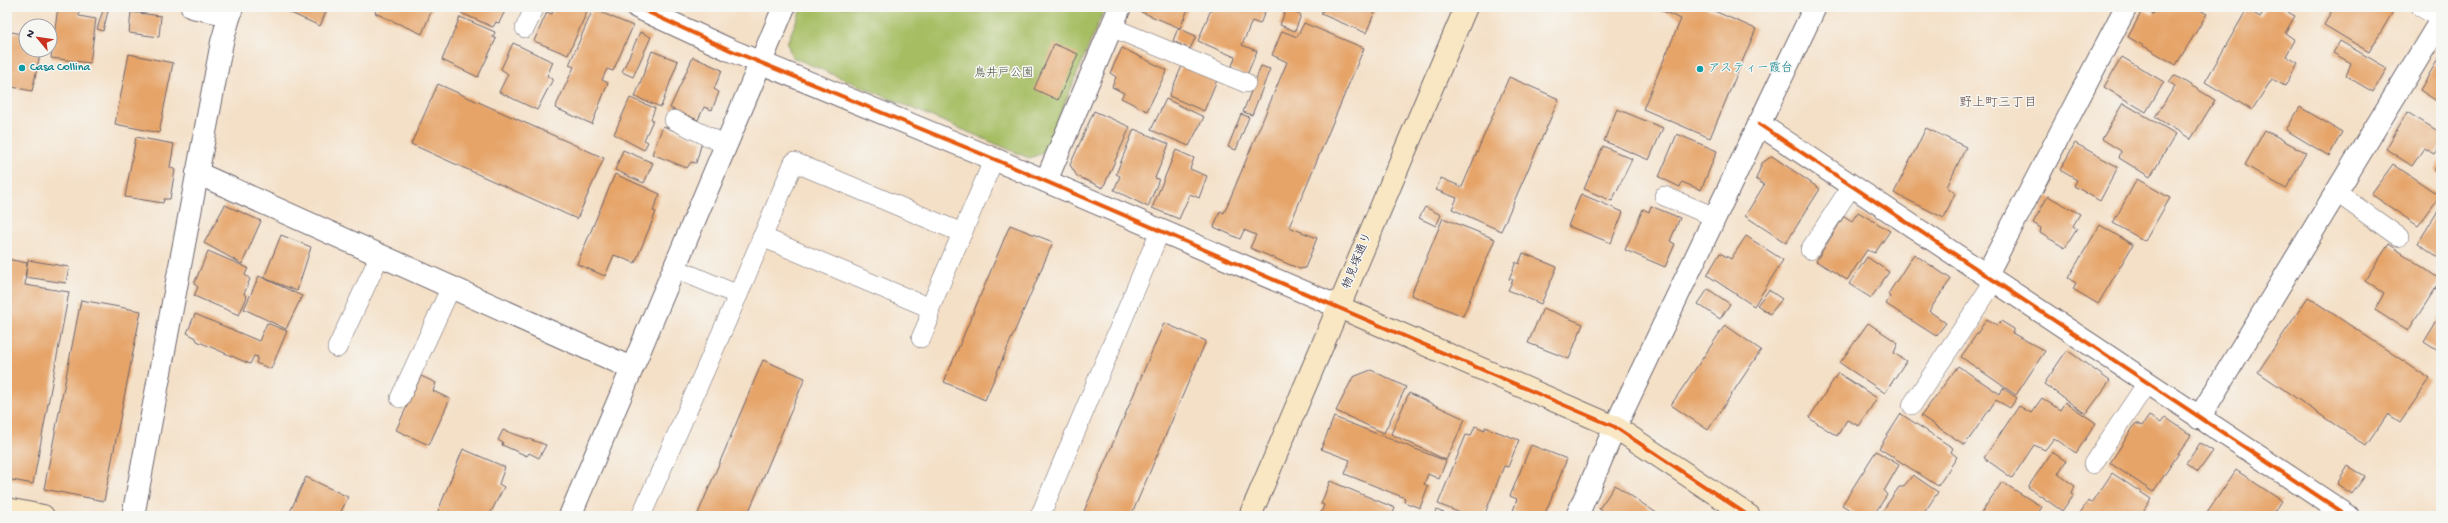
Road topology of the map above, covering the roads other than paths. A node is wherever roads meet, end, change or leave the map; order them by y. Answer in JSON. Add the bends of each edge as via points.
{"nodes":[{"id":1,"x":192,"y":7,"type":"edge"},
{"id":2,"x":535,"y":7,"type":"edge"},
{"id":3,"x":637,"y":7,"type":"edge"},
{"id":4,"x":784,"y":7,"type":"edge"},
{"id":5,"x":1120,"y":7,"type":"edge"},
{"id":6,"x":1466,"y":7,"type":"edge"},
{"id":7,"x":1814,"y":7,"type":"edge"},
{"id":8,"x":2126,"y":7,"type":"edge"},
{"id":9,"x":2421,"y":7,"type":"edge"},
{"id":10,"x":231,"y":11,"type":"edge"},
{"id":11,"x":2441,"y":20,"type":"edge"},
{"id":12,"x":1111,"y":27,"type":"junction"},
{"id":13,"x":525,"y":28,"type":"dead end"},
{"id":14,"x":760,"y":61,"type":"junction"},
{"id":15,"x":1246,"y":83,"type":"dead end"},
{"id":16,"x":674,"y":120,"type":"dead end"},
{"id":17,"x":1759,"y":124,"type":"junction"},
{"id":18,"x":726,"y":145,"type":"junction"},
{"id":19,"x":994,"y":159,"type":"junction"},
{"id":20,"x":197,"y":173,"type":"junction"},
{"id":21,"x":1046,"y":181,"type":"junction"},
{"id":22,"x":1852,"y":185,"type":"junction"},
{"id":23,"x":2336,"y":192,"type":"junction"},
{"id":24,"x":1664,"y":196,"type":"dead end"},
{"id":25,"x":1715,"y":217,"type":"junction"},
{"id":26,"x":1160,"y":231,"type":"junction"},
{"id":27,"x":962,"y":233,"type":"junction"},
{"id":28,"x":762,"y":237,"type":"junction"},
{"id":29,"x":2399,"y":237,"type":"dead end"},
{"id":30,"x":1810,"y":250,"type":"dead end"},
{"id":31,"x":380,"y":255,"type":"junction"},
{"id":32,"x":674,"y":268,"type":"junction"},
{"id":33,"x":1991,"y":277,"type":"junction"},
{"id":34,"x":451,"y":287,"type":"junction"},
{"id":35,"x":738,"y":295,"type":"junction"},
{"id":36,"x":1339,"y":307,"type":"junction"},
{"id":37,"x":930,"y":308,"type":"junction"},
{"id":38,"x":921,"y":338,"type":"dead end"},
{"id":39,"x":337,"y":348,"type":"dead end"},
{"id":40,"x":631,"y":368,"type":"junction"},
{"id":41,"x":2147,"y":383,"type":"junction"},
{"id":42,"x":400,"y":398,"type":"dead end"},
{"id":43,"x":1912,"y":405,"type":"dead end"},
{"id":44,"x":2199,"y":418,"type":"junction"},
{"id":45,"x":1615,"y":427,"type":"junction"},
{"id":46,"x":2093,"y":464,"type":"dead end"},
{"id":47,"x":7,"y":509,"type":"edge"},
{"id":48,"x":43,"y":516,"type":"edge"},
{"id":49,"x":133,"y":516,"type":"edge"},
{"id":50,"x":570,"y":516,"type":"edge"},
{"id":51,"x":641,"y":516,"type":"edge"},
{"id":52,"x":1040,"y":516,"type":"edge"},
{"id":53,"x":1250,"y":516,"type":"edge"},
{"id":54,"x":1577,"y":516,"type":"edge"},
{"id":55,"x":1749,"y":516,"type":"edge"},
{"id":56,"x":2348,"y":516,"type":"edge"}],
"edges":[{"from":1,"to":10,"type":"street"},
{"from":2,"to":13,"type":"lane"},
{"from":3,"to":14,"type":"street"},
{"from":4,"to":14,"type":"street"},
{"from":5,"to":12,"type":"street"},
{"from":6,"to":36,"type":"street","name":"物見塚通り"},
{"from":7,"to":17,"type":"street"},
{"from":8,"to":33,"type":"street"},
{"from":9,"to":11,"type":"lane"},
{"from":10,"to":20,"type":"street","via":[[222,42]]},
{"from":11,"to":23,"type":"street"},
{"from":12,"to":15,"type":"lane"},
{"from":12,"to":21,"type":"street"},
{"from":14,"to":18,"type":"street"},
{"from":14,"to":19,"type":"street"},
{"from":16,"to":18,"type":"lane"},
{"from":17,"to":22,"type":"street"},
{"from":17,"to":25,"type":"street"},
{"from":18,"to":32,"type":"street"},
{"from":19,"to":21,"type":"street"},
{"from":19,"to":27,"type":"lane"},
{"from":20,"to":31,"type":"street"},
{"from":20,"to":49,"type":"street"},
{"from":21,"to":26,"type":"street"},
{"from":22,"to":30,"type":"lane"},
{"from":22,"to":33,"type":"street"},
{"from":23,"to":29,"type":"lane"},
{"from":23,"to":44,"type":"street"},
{"from":24,"to":25,"type":"lane"},
{"from":25,"to":45,"type":"street"},
{"from":26,"to":36,"type":"street"},
{"from":26,"to":52,"type":"lane"},
{"from":27,"to":28,"type":"lane","via":[[794,162]]},
{"from":27,"to":37,"type":"lane"},
{"from":28,"to":35,"type":"lane"},
{"from":28,"to":37,"type":"lane"},
{"from":31,"to":34,"type":"street"},
{"from":31,"to":39,"type":"lane"},
{"from":32,"to":35,"type":"lane"},
{"from":32,"to":40,"type":"street"},
{"from":33,"to":41,"type":"street"},
{"from":33,"to":43,"type":"lane"},
{"from":34,"to":40,"type":"street"},
{"from":34,"to":42,"type":"lane"},
{"from":35,"to":51,"type":"lane"},
{"from":36,"to":45,"type":"street"},
{"from":36,"to":53,"type":"street","name":"物見塚通り"},
{"from":37,"to":38,"type":"lane","via":[[928,322]]},
{"from":40,"to":50,"type":"street"},
{"from":41,"to":44,"type":"street"},
{"from":41,"to":46,"type":"lane"},
{"from":44,"to":56,"type":"street"},
{"from":45,"to":54,"type":"street"},
{"from":45,"to":55,"type":"street"},
{"from":47,"to":48,"type":"street"}]}
